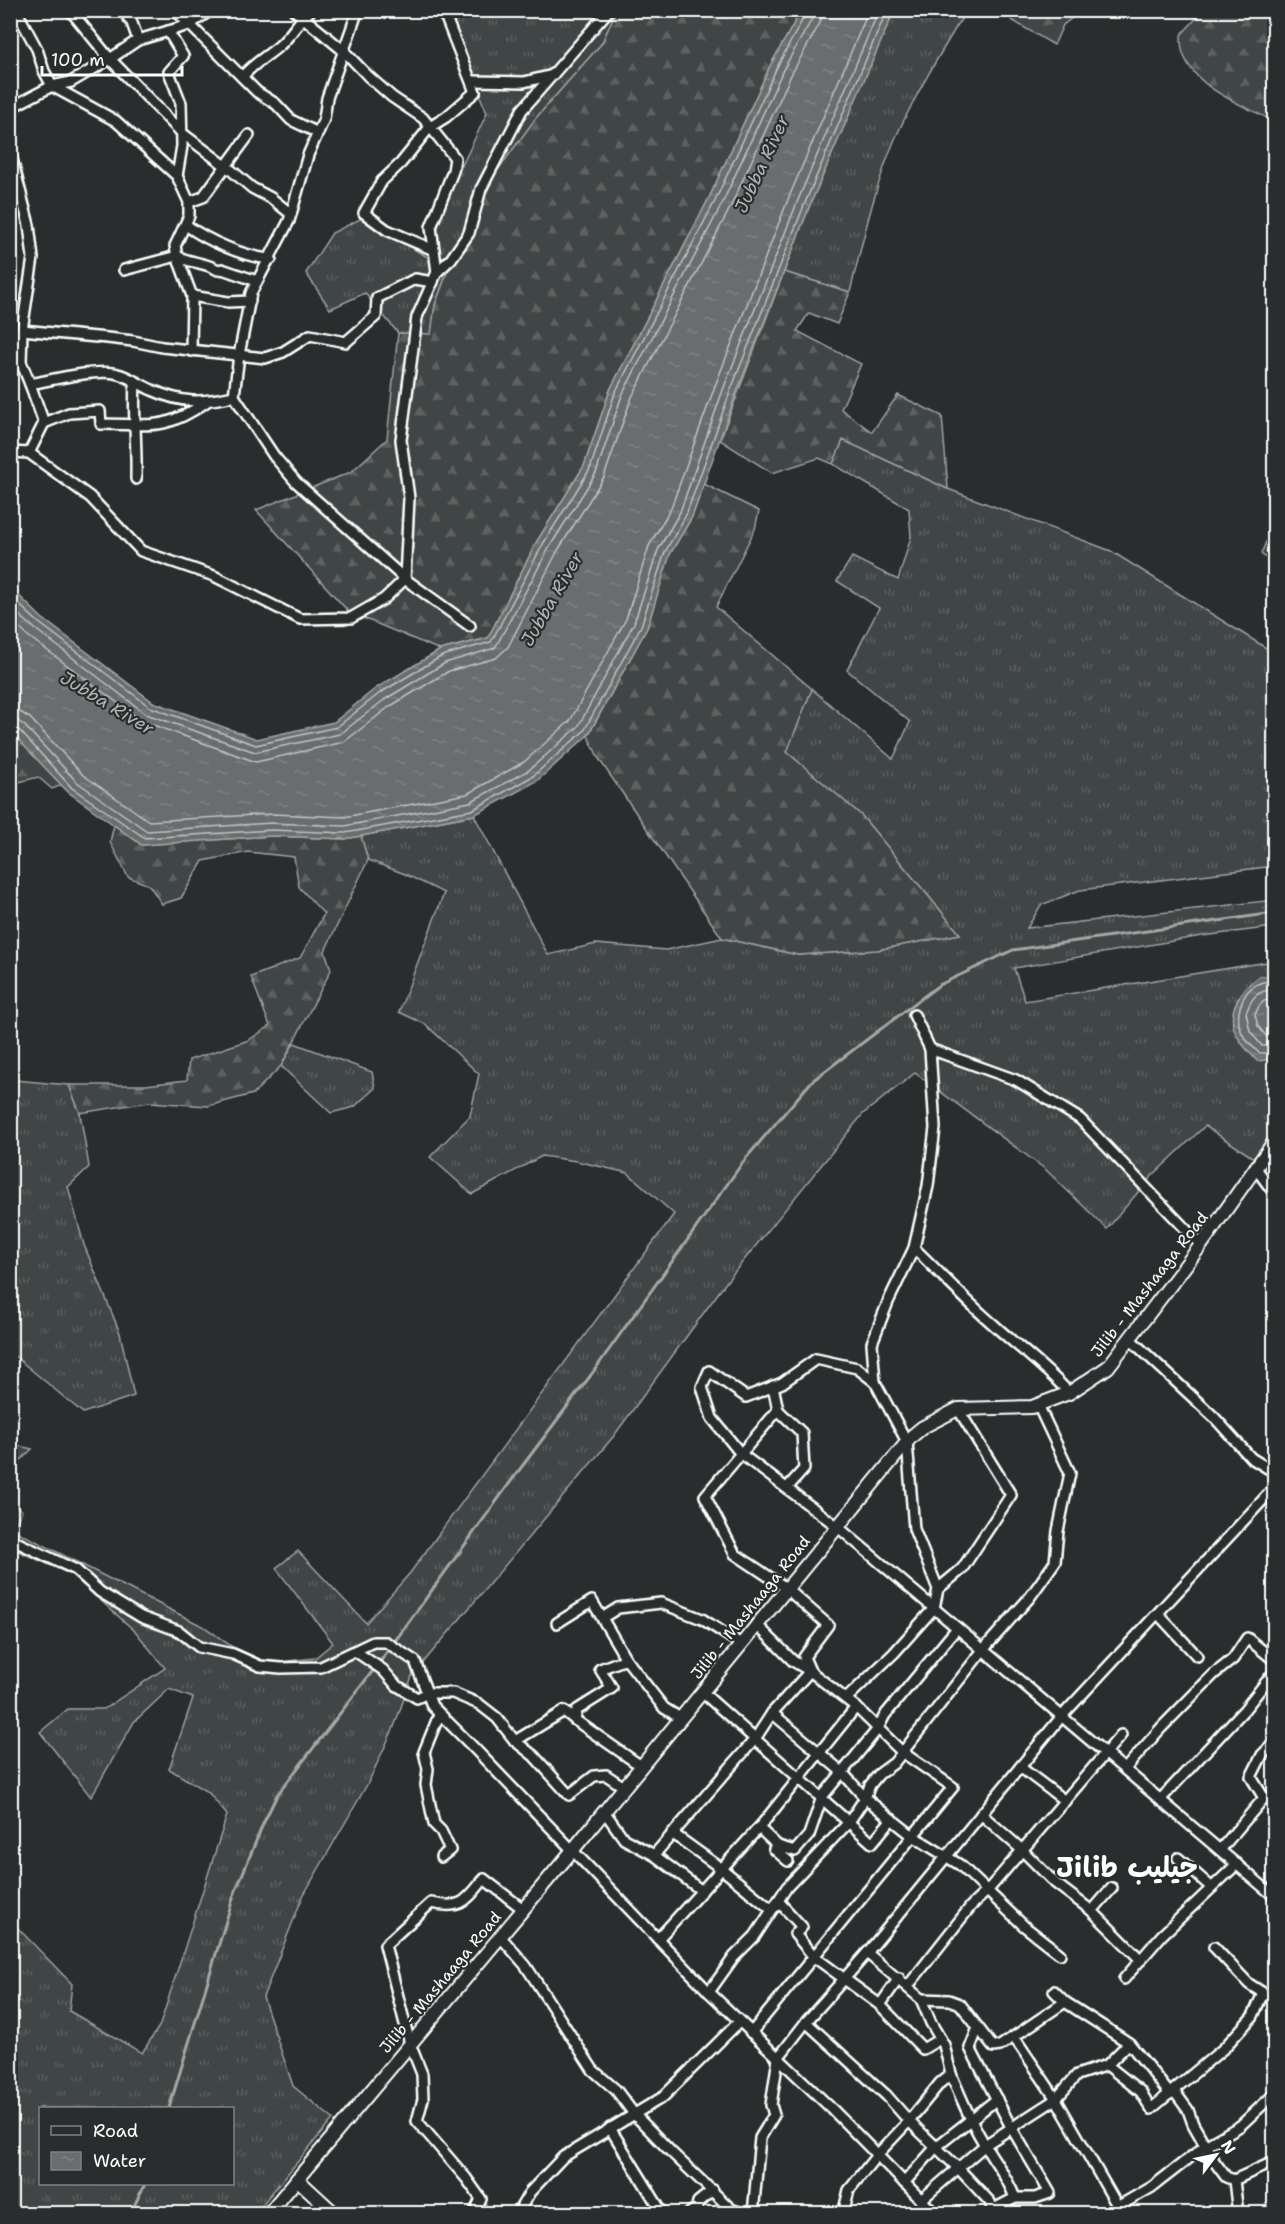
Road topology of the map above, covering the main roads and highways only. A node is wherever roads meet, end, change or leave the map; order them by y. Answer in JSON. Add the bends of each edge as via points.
{"nodes":[{"id":1,"x":1275,"y":1142,"type":"edge"},
{"id":2,"x":297,"y":2179,"type":"junction"},
{"id":3,"x":268,"y":2214,"type":"edge"},
{"id":4,"x":335,"y":2214,"type":"edge"}],
"edges":[{"from":1,"to":2,"type":"main road","name":"Jilib - Mashaaga Road","via":[[1108,1367],[1070,1393],[1032,1407],[958,1409],[923,1428],[907,1442]]},
{"from":2,"to":3,"type":"main road","name":"Jilib - Mashaaga Road"},
{"from":2,"to":4,"type":"main road"}]}
